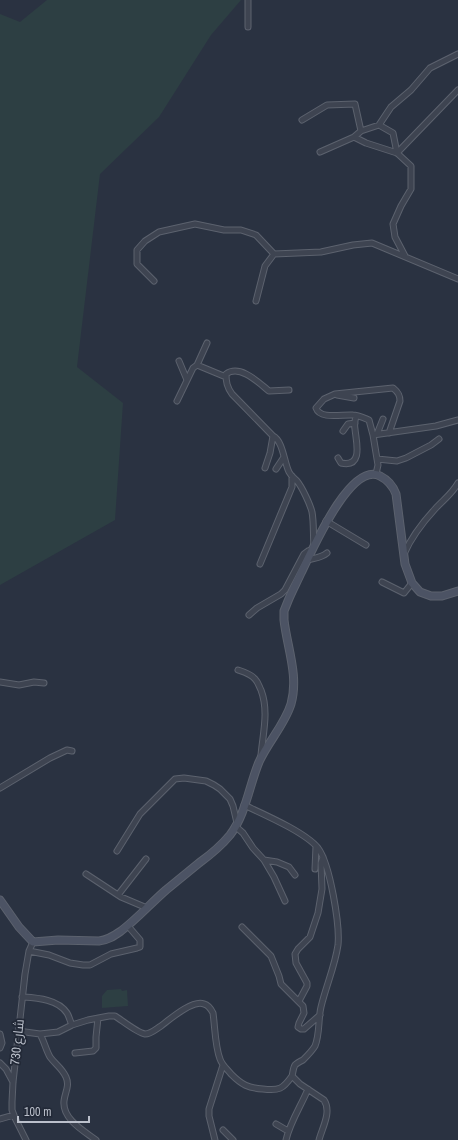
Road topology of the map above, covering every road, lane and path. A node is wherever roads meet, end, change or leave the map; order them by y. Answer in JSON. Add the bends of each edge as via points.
{"nodes":[{"id":1,"x":248,"y":0,"type":"edge"},
{"id":2,"x":248,"y":27,"type":"dead end"},
{"id":3,"x":458,"y":54,"type":"edge"},
{"id":4,"x":458,"y":90,"type":"edge"},
{"id":5,"x":302,"y":120,"type":"dead end"},
{"id":6,"x":379,"y":125,"type":"junction"},
{"id":7,"x":361,"y":131,"type":"junction"},
{"id":8,"x":354,"y":137,"type":"junction"},
{"id":9,"x":320,"y":152,"type":"dead end"},
{"id":10,"x":397,"y":153,"type":"junction"},
{"id":11,"x":274,"y":254,"type":"junction"},
{"id":12,"x":405,"y":256,"type":"junction"},
{"id":13,"x":458,"y":279,"type":"edge"},
{"id":14,"x":154,"y":281,"type":"dead end"},
{"id":15,"x":256,"y":301,"type":"dead end"},
{"id":16,"x":207,"y":343,"type":"dead end"},
{"id":17,"x":179,"y":361,"type":"dead end"},
{"id":18,"x":197,"y":365,"type":"junction"},
{"id":19,"x":226,"y":377,"type":"junction"},
{"id":20,"x":187,"y":380,"type":"junction"},
{"id":21,"x":289,"y":390,"type":"dead end"},
{"id":22,"x":335,"y":394,"type":"junction"},
{"id":23,"x":354,"y":398,"type":"dead end"},
{"id":24,"x":177,"y":401,"type":"dead end"},
{"id":25,"x":356,"y":416,"type":"junction"},
{"id":26,"x":383,"y":420,"type":"dead end"},
{"id":27,"x":458,"y":420,"type":"edge"},
{"id":28,"x":355,"y":423,"type":"junction"},
{"id":29,"x":343,"y":431,"type":"dead end"},
{"id":30,"x":389,"y":433,"type":"junction"},
{"id":31,"x":375,"y":434,"type":"junction"},
{"id":32,"x":273,"y":436,"type":"junction"},
{"id":33,"x":439,"y":439,"type":"dead end"},
{"id":34,"x":284,"y":457,"type":"junction"},
{"id":35,"x":338,"y":458,"type":"dead end"},
{"id":36,"x":377,"y":459,"type":"junction"},
{"id":37,"x":265,"y":468,"type":"dead end"},
{"id":38,"x":276,"y":469,"type":"dead end"},
{"id":39,"x":376,"y":474,"type":"junction"},
{"id":40,"x":292,"y":476,"type":"junction"},
{"id":41,"x":458,"y":483,"type":"edge"},
{"id":42,"x":326,"y":521,"type":"junction"},
{"id":43,"x":366,"y":545,"type":"dead end"},
{"id":44,"x":313,"y":548,"type":"junction"},
{"id":45,"x":326,"y":553,"type":"dead end"},
{"id":46,"x":404,"y":555,"type":"junction"},
{"id":47,"x":308,"y":560,"type":"junction"},
{"id":48,"x":260,"y":564,"type":"dead end"},
{"id":49,"x":382,"y":582,"type":"dead end"},
{"id":50,"x":412,"y":583,"type":"junction"},
{"id":51,"x":458,"y":591,"type":"edge"},
{"id":52,"x":249,"y":615,"type":"dead end"},
{"id":53,"x":238,"y":670,"type":"dead end"},
{"id":54,"x":0,"y":682,"type":"edge"},
{"id":55,"x":44,"y":683,"type":"dead end"},
{"id":56,"x":72,"y":751,"type":"dead end"},
{"id":57,"x":261,"y":760,"type":"junction"},
{"id":58,"x":0,"y":788,"type":"edge"},
{"id":59,"x":244,"y":805,"type":"junction"},
{"id":60,"x":236,"y":825,"type":"junction"},
{"id":61,"x":316,"y":846,"type":"junction"},
{"id":62,"x":117,"y":851,"type":"dead end"},
{"id":63,"x":323,"y":857,"type":"junction"},
{"id":64,"x":146,"y":859,"type":"dead end"},
{"id":65,"x":264,"y":860,"type":"junction"},
{"id":66,"x":314,"y":869,"type":"dead end"},
{"id":67,"x":86,"y":874,"type":"dead end"},
{"id":68,"x":295,"y":875,"type":"dead end"},
{"id":69,"x":118,"y":895,"type":"junction"},
{"id":70,"x":0,"y":900,"type":"edge"},
{"id":71,"x":285,"y":901,"type":"dead end"},
{"id":72,"x":147,"y":908,"type":"junction"},
{"id":73,"x":128,"y":926,"type":"junction"},
{"id":74,"x":242,"y":927,"type":"dead end"},
{"id":75,"x":33,"y":942,"type":"junction"},
{"id":76,"x":29,"y":951,"type":"junction"},
{"id":77,"x":22,"y":997,"type":"junction"},
{"id":78,"x":298,"y":1001,"type":"junction"},
{"id":79,"x":320,"y":1015,"type":"junction"},
{"id":80,"x":98,"y":1018,"type":"junction"},
{"id":81,"x":72,"y":1025,"type":"junction"},
{"id":82,"x":18,"y":1031,"type":"junction"},
{"id":83,"x":0,"y":1034,"type":"edge"},
{"id":84,"x":40,"y":1034,"type":"junction"},
{"id":85,"x":0,"y":1048,"type":"edge"},
{"id":86,"x":75,"y":1053,"type":"dead end"},
{"id":87,"x":0,"y":1063,"type":"edge"},
{"id":88,"x":223,"y":1065,"type":"junction"},
{"id":89,"x":292,"y":1076,"type":"junction"},
{"id":90,"x":13,"y":1082,"type":"junction"},
{"id":91,"x":308,"y":1089,"type":"junction"},
{"id":92,"x":14,"y":1115,"type":"junction"},
{"id":93,"x":0,"y":1119,"type":"edge"},
{"id":94,"x":276,"y":1124,"type":"dead end"},
{"id":95,"x":222,"y":1130,"type":"dead end"},
{"id":96,"x":288,"y":1131,"type":"junction"},
{"id":97,"x":26,"y":1140,"type":"edge"},
{"id":98,"x":96,"y":1140,"type":"edge"},
{"id":99,"x":215,"y":1140,"type":"edge"},
{"id":100,"x":233,"y":1140,"type":"edge"},
{"id":101,"x":286,"y":1140,"type":"edge"},
{"id":102,"x":318,"y":1140,"type":"edge"}],
"edges":[{"from":1,"to":2,"type":"street"},
{"from":3,"to":6,"type":"street","via":[[430,68],[411,90],[391,107]]},
{"from":4,"to":10,"type":"street"},
{"from":5,"to":7,"type":"street","via":[[328,105],[355,104]]},
{"from":6,"to":7,"type":"street"},
{"from":6,"to":10,"type":"street","via":[[393,132]]},
{"from":7,"to":8,"type":"street"},
{"from":8,"to":9,"type":"street"},
{"from":8,"to":10,"type":"street"},
{"from":10,"to":12,"type":"street","via":[[411,166],[411,189],[393,224],[395,238]]},
{"from":11,"to":12,"type":"street","via":[[322,252],[372,243]]},
{"from":11,"to":14,"type":"street","via":[[256,235],[241,230],[224,230],[195,224],[160,232],[145,241],[137,250],[137,264]]},
{"from":11,"to":15,"type":"street","via":[[265,266]]},
{"from":12,"to":13,"type":"street"},
{"from":16,"to":18,"type":"street"},
{"from":17,"to":20,"type":"street"},
{"from":18,"to":19,"type":"street"},
{"from":18,"to":20,"type":"street"},
{"from":19,"to":21,"type":"street","via":[[226,374],[233,370],[253,378],[269,390]]},
{"from":19,"to":32,"type":"street","via":[[227,386],[232,394]]},
{"from":20,"to":24,"type":"street"},
{"from":22,"to":23,"type":"street"},
{"from":22,"to":25,"type":"street","via":[[319,404],[316,408],[318,412]]},
{"from":22,"to":30,"type":"street","via":[[393,388],[400,396],[400,401]]},
{"from":25,"to":28,"type":"street"},
{"from":25,"to":31,"type":"street","via":[[369,420]]},
{"from":26,"to":31,"type":"street"},
{"from":27,"to":30,"type":"street"},
{"from":28,"to":29,"type":"street","via":[[348,424]]},
{"from":28,"to":35,"type":"street","via":[[355,458],[346,464],[341,463]]},
{"from":30,"to":31,"type":"street"},
{"from":31,"to":36,"type":"street"},
{"from":32,"to":34,"type":"street","via":[[280,443]]},
{"from":32,"to":37,"type":"street"},
{"from":33,"to":36,"type":"street","via":[[431,446],[397,461]]},
{"from":34,"to":38,"type":"street"},
{"from":34,"to":40,"type":"street"},
{"from":36,"to":39,"type":"street"},
{"from":39,"to":42,"type":"street","via":[[358,480]]},
{"from":39,"to":46,"type":"street","via":[[390,483],[396,494]]},
{"from":40,"to":44,"type":"street","via":[[301,487],[312,512]]},
{"from":40,"to":48,"type":"street","via":[[292,487]]},
{"from":41,"to":46,"type":"street","via":[[452,493],[425,520]]},
{"from":42,"to":43,"type":"street"},
{"from":42,"to":44,"type":"street"},
{"from":44,"to":47,"type":"street"},
{"from":44,"to":52,"type":"street","via":[[304,554],[285,590]]},
{"from":45,"to":47,"type":"street","via":[[319,558]]},
{"from":46,"to":50,"type":"street"},
{"from":47,"to":57,"type":"street","via":[[284,611],[292,670],[291,704]]},
{"from":49,"to":50,"type":"street","via":[[404,593]]},
{"from":50,"to":51,"type":"street","via":[[420,592],[431,596],[442,596]]},
{"from":53,"to":57,"type":"street","via":[[256,680],[265,705]]},
{"from":54,"to":55,"type":"street","via":[[19,685]]},
{"from":56,"to":58,"type":"street","via":[[67,750],[50,758]]},
{"from":57,"to":59,"type":"street"},
{"from":59,"to":60,"type":"street"},
{"from":59,"to":61,"type":"street","via":[[298,833]]},
{"from":60,"to":62,"type":"street","via":[[230,799],[220,789],[206,781],[175,779],[140,814]]},
{"from":60,"to":65,"type":"street"},
{"from":60,"to":72,"type":"street","via":[[221,845]]},
{"from":61,"to":63,"type":"street"},
{"from":61,"to":66,"type":"street"},
{"from":63,"to":78,"type":"street","via":[[318,913],[310,937],[295,954],[296,963],[307,986]]},
{"from":63,"to":79,"type":"street","via":[[332,890],[338,935],[336,954]]},
{"from":64,"to":69,"type":"street"},
{"from":65,"to":68,"type":"street","via":[[289,867]]},
{"from":65,"to":71,"type":"street"},
{"from":67,"to":69,"type":"street"},
{"from":69,"to":72,"type":"street"},
{"from":70,"to":75,"type":"street"},
{"from":72,"to":73,"type":"street"},
{"from":73,"to":75,"type":"street","via":[[106,940]]},
{"from":73,"to":76,"type":"street","via":[[140,940],[140,947],[111,954],[90,965],[76,965]]},
{"from":74,"to":78,"type":"street","via":[[271,956],[281,984]]},
{"from":75,"to":76,"type":"street","name":"شارع 730"},
{"from":76,"to":77,"type":"street","name":"شارع 730"},
{"from":77,"to":81,"type":"street","via":[[47,1000],[56,1004],[65,1011]]},
{"from":77,"to":82,"type":"street","name":"شارع 730"},
{"from":78,"to":79,"type":"street","via":[[304,1010],[298,1026],[301,1029]]},
{"from":79,"to":89,"type":"street","via":[[314,1047],[295,1065]]},
{"from":80,"to":81,"type":"street"},
{"from":80,"to":86,"type":"street","via":[[96,1048],[93,1051]]},
{"from":80,"to":88,"type":"street","via":[[115,1016],[142,1033],[149,1033],[184,1009],[200,1003],[205,1004],[213,1013],[218,1052]]},
{"from":81,"to":84,"type":"street","via":[[58,1032]]},
{"from":82,"to":84,"type":"street"},
{"from":82,"to":90,"type":"street","name":"شارع 730"},
{"from":83,"to":85,"type":"street"},
{"from":84,"to":98,"type":"street","via":[[50,1056],[66,1076],[68,1087],[64,1106],[67,1114]]},
{"from":87,"to":90,"type":"street"},
{"from":88,"to":89,"type":"street","via":[[244,1086],[255,1088],[282,1088]]},
{"from":88,"to":99,"type":"street","via":[[209,1109]]},
{"from":89,"to":91,"type":"street"},
{"from":90,"to":92,"type":"street","name":"شارع 730"},
{"from":91,"to":96,"type":"street"},
{"from":91,"to":102,"type":"street","via":[[326,1104],[327,1114]]},
{"from":92,"to":93,"type":"street"},
{"from":92,"to":97,"type":"street","name":"شارع 730"},
{"from":94,"to":96,"type":"street"},
{"from":95,"to":100,"type":"street"},
{"from":96,"to":101,"type":"street"}]}
